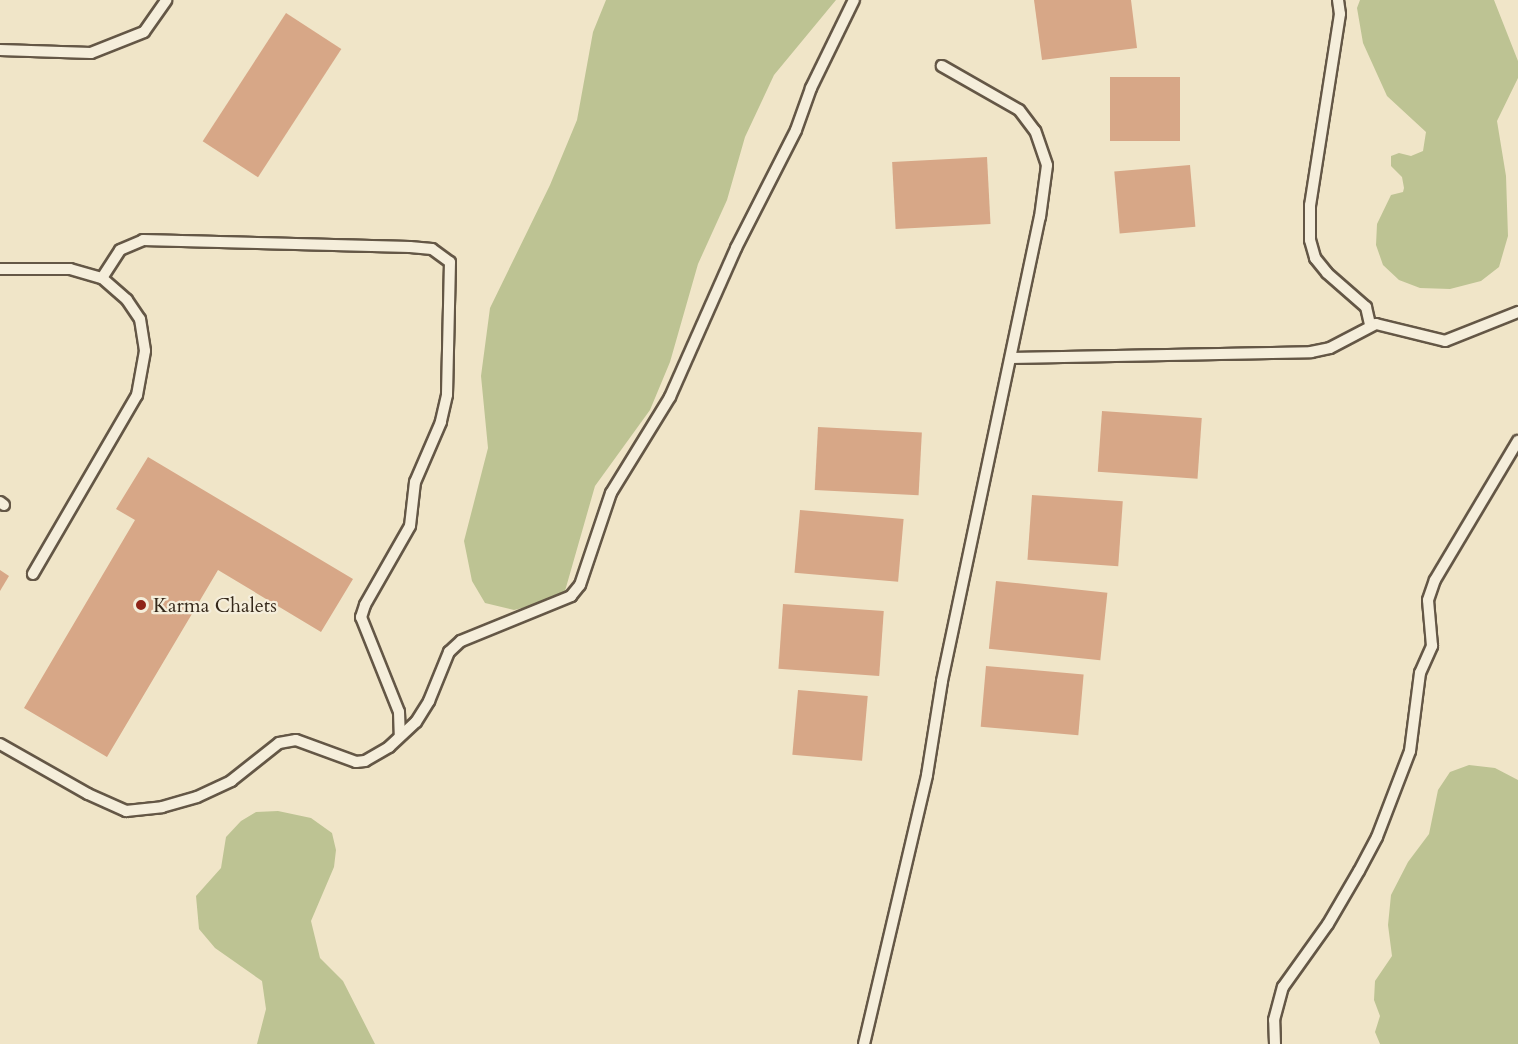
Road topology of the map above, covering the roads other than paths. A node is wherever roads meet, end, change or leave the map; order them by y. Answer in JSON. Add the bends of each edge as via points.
{"nodes":[{"id":1,"x":166,"y":0,"type":"edge"},
{"id":2,"x":855,"y":0,"type":"edge"},
{"id":3,"x":1338,"y":0,"type":"edge"},
{"id":4,"x":0,"y":50,"type":"edge"},
{"id":5,"x":942,"y":66,"type":"dead end"},
{"id":6,"x":0,"y":269,"type":"edge"},
{"id":7,"x":102,"y":278,"type":"junction"},
{"id":8,"x":1518,"y":312,"type":"edge"},
{"id":9,"x":1370,"y":324,"type":"junction"},
{"id":10,"x":1011,"y":358,"type":"junction"},
{"id":11,"x":1518,"y":441,"type":"edge"},
{"id":12,"x":33,"y":574,"type":"dead end"},
{"id":13,"x":400,"y":736,"type":"junction"},
{"id":14,"x":0,"y":744,"type":"edge"},
{"id":15,"x":864,"y":1044,"type":"edge"},
{"id":16,"x":1275,"y":1044,"type":"edge"}],
"edges":[{"from":1,"to":4,"type":"lane","via":[[144,32],[91,54]]},
{"from":2,"to":13,"type":"lane","via":[[811,88],[796,130],[736,248],[670,397],[611,493],[580,585],[559,603],[492,625],[461,641],[449,652],[423,712]]},
{"from":3,"to":9,"type":"lane","via":[[1340,14],[1311,194],[1310,240],[1315,258],[1327,273],[1366,307]]},
{"from":5,"to":10,"type":"lane","via":[[1019,110],[1035,131],[1047,165]]},
{"from":6,"to":7,"type":"lane","via":[[70,269]]},
{"from":7,"to":12,"type":"lane","via":[[127,300],[140,319],[145,351],[137,395]]},
{"from":7,"to":13,"type":"lane","via":[[120,250],[143,240],[410,247],[432,249],[450,262],[447,395],[441,422],[416,482],[410,526],[362,617],[399,712]]},
{"from":8,"to":9,"type":"lane","via":[[1445,341]]},
{"from":9,"to":10,"type":"lane","via":[[1321,351]]},
{"from":10,"to":15,"type":"lane","via":[[942,681],[925,786]]},
{"from":11,"to":16,"type":"lane","via":[[1435,580],[1428,600],[1432,646],[1420,673],[1410,751],[1381,827],[1328,924],[1283,987],[1274,1020]]},
{"from":13,"to":14,"type":"lane","via":[[372,758],[356,762],[296,740],[279,743],[231,782],[162,807],[126,811]]}]}
